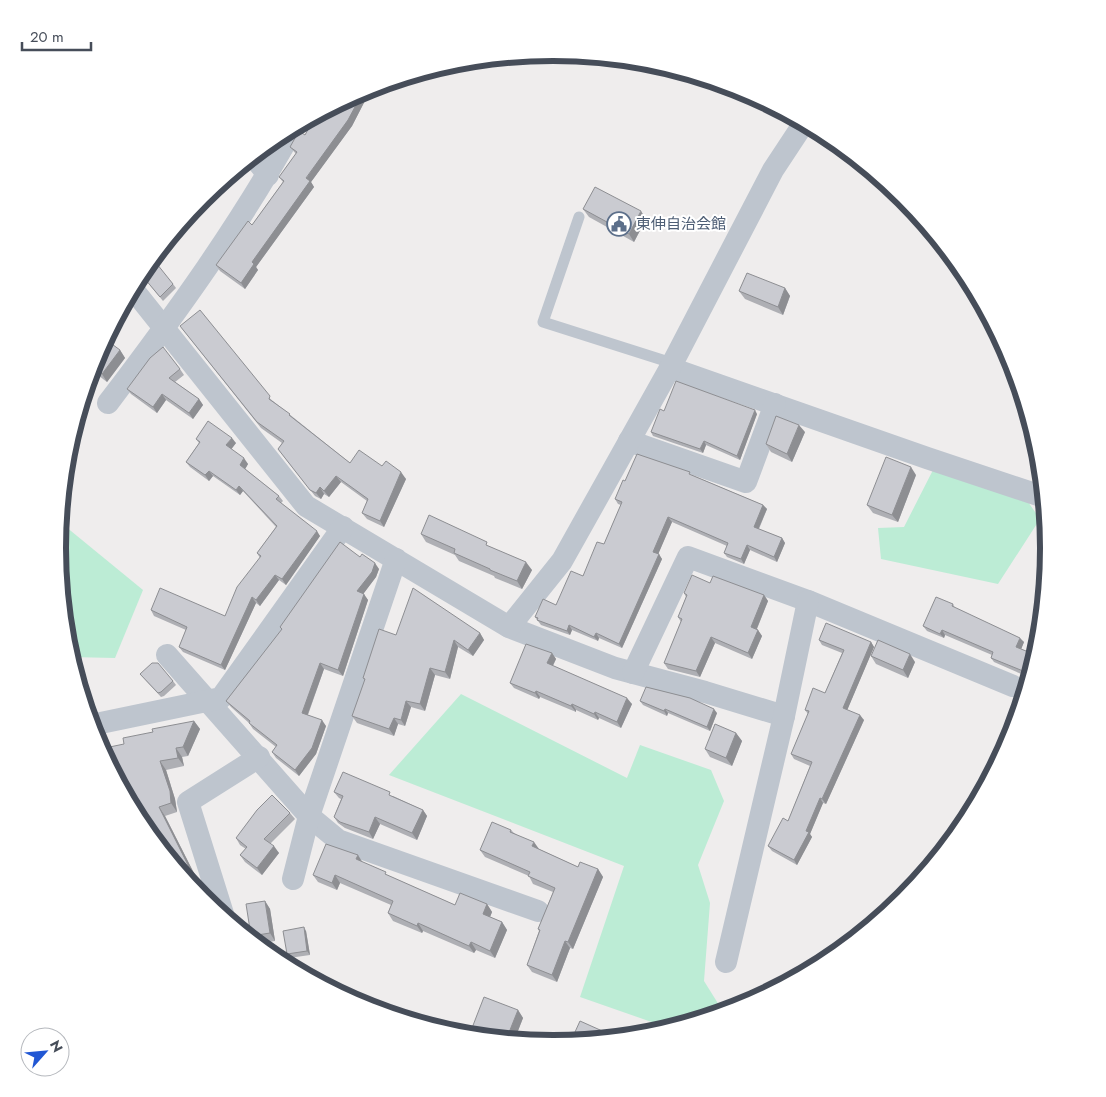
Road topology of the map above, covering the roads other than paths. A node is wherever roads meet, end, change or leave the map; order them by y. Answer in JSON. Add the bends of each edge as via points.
{"nodes":[{"id":1,"x":800,"y":129,"type":"edge"},
{"id":2,"x":287,"y":140,"type":"edge"},
{"id":3,"x":257,"y":161,"type":"edge"},
{"id":4,"x":268,"y":175,"type":"junction"},
{"id":5,"x":579,"y":217,"type":"dead end"},
{"id":6,"x":138,"y":295,"type":"edge"},
{"id":7,"x":165,"y":328,"type":"junction"},
{"id":8,"x":671,"y":366,"type":"junction"},
{"id":9,"x":108,"y":404,"type":"dead end"},
{"id":10,"x":775,"y":404,"type":"junction"},
{"id":11,"x":629,"y":441,"type":"junction"},
{"id":12,"x":1037,"y":495,"type":"edge"},
{"id":13,"x":343,"y":528,"type":"junction"},
{"id":14,"x":396,"y":559,"type":"junction"},
{"id":15,"x":808,"y":601,"type":"junction"},
{"id":16,"x":509,"y":627,"type":"junction"},
{"id":17,"x":167,"y":654,"type":"dead end"},
{"id":18,"x":633,"y":673,"type":"junction"},
{"id":19,"x":1012,"y":686,"type":"dead end"},
{"id":20,"x":209,"y":700,"type":"junction"},
{"id":21,"x":784,"y":716,"type":"junction"},
{"id":22,"x":98,"y":722,"type":"edge"},
{"id":23,"x":259,"y":757,"type":"junction"},
{"id":24,"x":309,"y":816,"type":"junction"},
{"id":25,"x":292,"y":880,"type":"dead end"},
{"id":26,"x":220,"y":904,"type":"edge"},
{"id":27,"x":538,"y":911,"type":"dead end"},
{"id":28,"x":726,"y":962,"type":"dead end"}],
"edges":[{"from":1,"to":8,"type":"street","via":[[773,170]]},
{"from":2,"to":4,"type":"street"},
{"from":3,"to":4,"type":"street"},
{"from":4,"to":7,"type":"street"},
{"from":5,"to":8,"type":"lane","via":[[543,322]]},
{"from":6,"to":7,"type":"street"},
{"from":7,"to":9,"type":"street"},
{"from":7,"to":13,"type":"street","via":[[306,506]]},
{"from":8,"to":10,"type":"street"},
{"from":8,"to":11,"type":"street"},
{"from":10,"to":11,"type":"street","via":[[746,482]]},
{"from":10,"to":12,"type":"street"},
{"from":11,"to":16,"type":"street","via":[[562,561]]},
{"from":13,"to":14,"type":"street"},
{"from":13,"to":20,"type":"street","via":[[222,698]]},
{"from":14,"to":16,"type":"street"},
{"from":14,"to":24,"type":"street"},
{"from":15,"to":18,"type":"street","via":[[688,557]]},
{"from":15,"to":19,"type":"street"},
{"from":15,"to":21,"type":"street"},
{"from":16,"to":18,"type":"street"},
{"from":17,"to":20,"type":"street"},
{"from":18,"to":21,"type":"street"},
{"from":20,"to":22,"type":"street"},
{"from":20,"to":23,"type":"street"},
{"from":21,"to":28,"type":"street"},
{"from":23,"to":24,"type":"street"},
{"from":23,"to":26,"type":"street","via":[[188,802]]},
{"from":24,"to":25,"type":"street"},
{"from":24,"to":27,"type":"street","via":[[338,840]]}]}
